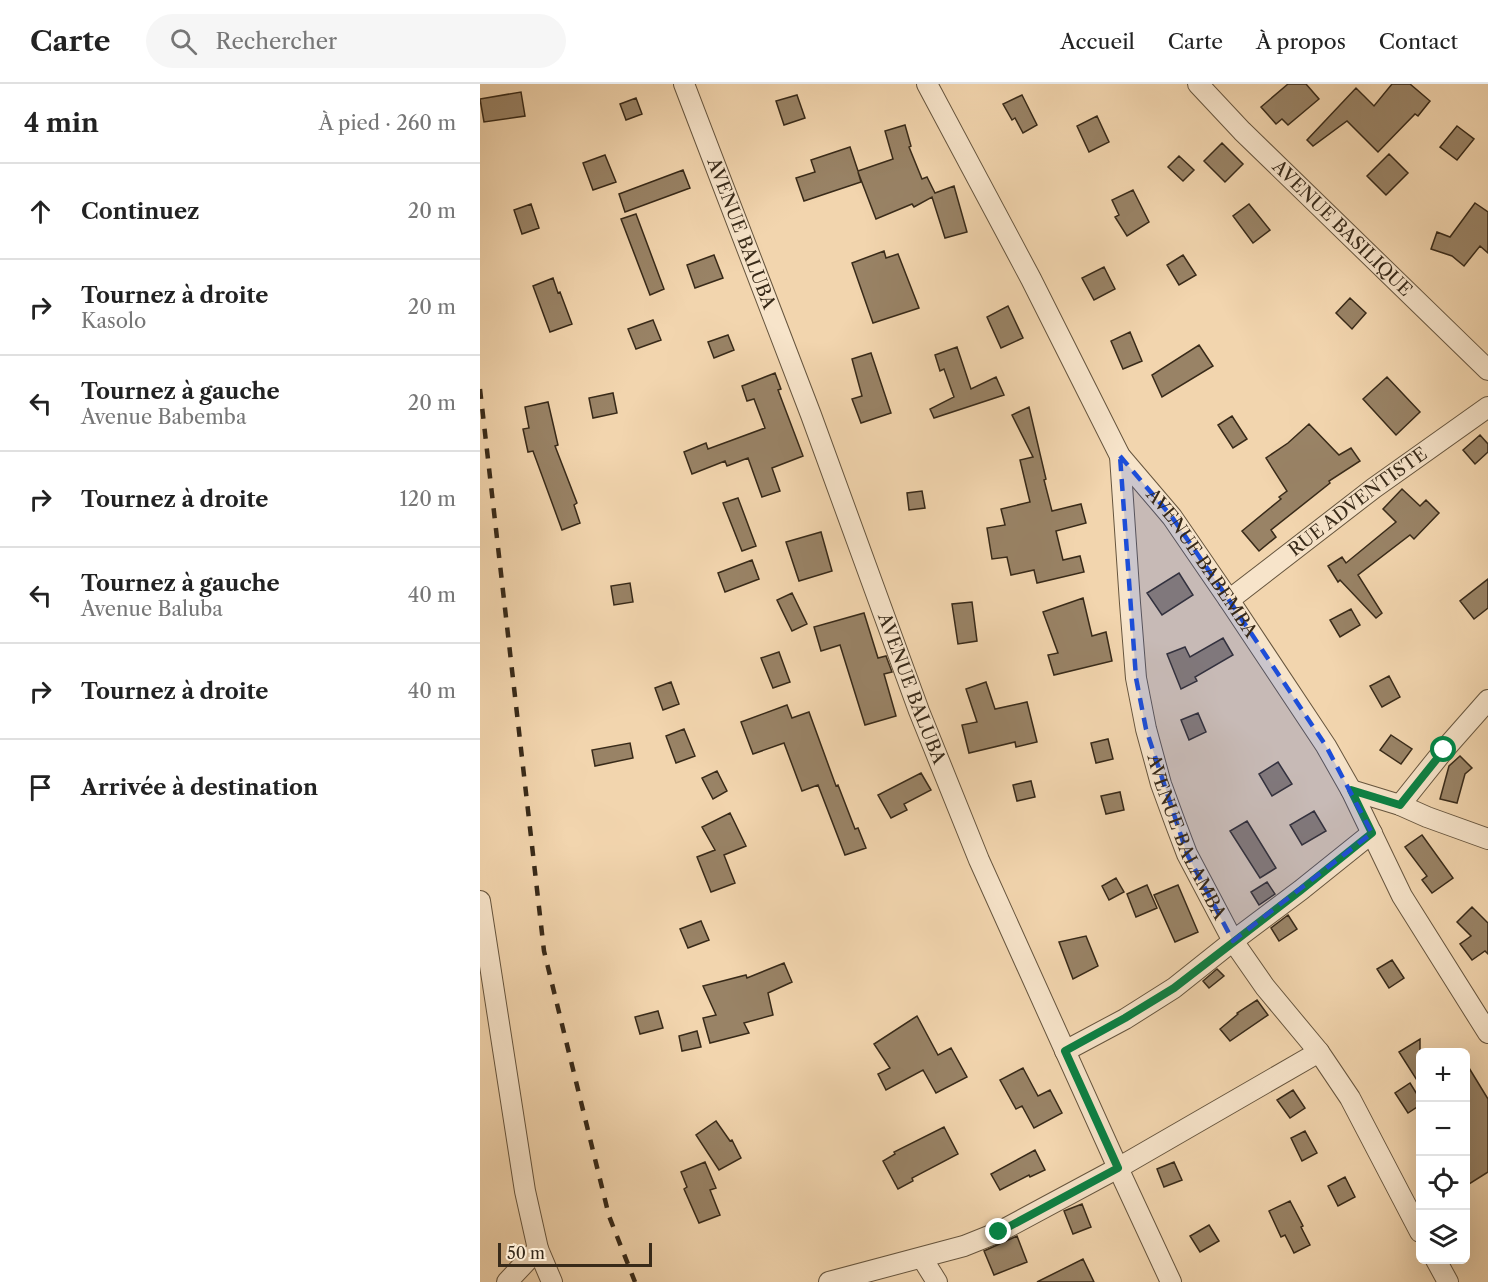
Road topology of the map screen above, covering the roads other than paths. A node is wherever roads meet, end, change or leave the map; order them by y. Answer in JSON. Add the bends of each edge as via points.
{"nodes":[{"id":1,"x":684,"y":84,"type":"edge"},
{"id":2,"x":927,"y":84,"type":"edge"},
{"id":3,"x":1198,"y":84,"type":"edge"},
{"id":4,"x":1488,"y":370,"type":"edge"},
{"id":5,"x":1488,"y":407,"type":"edge"},
{"id":6,"x":1120,"y":456,"type":"junction"},
{"id":7,"x":1229,"y":600,"type":"junction"},
{"id":8,"x":1488,"y":700,"type":"edge"},
{"id":9,"x":1351,"y":790,"type":"junction"},
{"id":10,"x":1400,"y":805,"type":"junction"},
{"id":11,"x":1372,"y":833,"type":"junction"},
{"id":12,"x":1488,"y":839,"type":"edge"},
{"id":13,"x":480,"y":901,"type":"edge"},
{"id":14,"x":1233,"y":941,"type":"junction"},
{"id":15,"x":1488,"y":1033,"type":"edge"},
{"id":16,"x":1065,"y":1051,"type":"junction"},
{"id":17,"x":1319,"y":1052,"type":"junction"},
{"id":18,"x":1118,"y":1168,"type":"junction"},
{"id":19,"x":1416,"y":1224,"type":"edge"},
{"id":20,"x":538,"y":1249,"type":"junction"},
{"id":21,"x":922,"y":1258,"type":"junction"},
{"id":22,"x":1438,"y":1264,"type":"edge"},
{"id":23,"x":507,"y":1282,"type":"edge"},
{"id":24,"x":552,"y":1282,"type":"edge"},
{"id":25,"x":829,"y":1282,"type":"edge"},
{"id":26,"x":937,"y":1282,"type":"edge"},
{"id":27,"x":1171,"y":1282,"type":"edge"},
{"id":28,"x":1448,"y":1282,"type":"edge"}],
"edges":[{"from":1,"to":16,"type":"street","name":"AVENUE BALUBA","via":[[919,711]]},
{"from":2,"to":6,"type":"street","name":"AVENUE BABEMBA"},
{"from":3,"to":4,"type":"street","name":"AVENUE BASILIQUE"},
{"from":5,"to":7,"type":"street","name":"RUE ADVENTISTE","via":[[1374,488]]},
{"from":6,"to":7,"type":"street","name":"AVENUE BABEMBA","via":[[1172,518]]},
{"from":6,"to":14,"type":"street","name":"AVENUE BALAMBA","via":[[1136,678],[1146,729],[1187,854]]},
{"from":7,"to":9,"type":"street","name":"AVENUE BABEMBA"},
{"from":8,"to":10,"type":"street"},
{"from":9,"to":10,"type":"street"},
{"from":9,"to":11,"type":"street","name":"AVENUE BABEMBA"},
{"from":10,"to":12,"type":"street"},
{"from":11,"to":14,"type":"street"},
{"from":11,"to":15,"type":"street","name":"AVENUE BABEMBA","via":[[1402,896]]},
{"from":13,"to":20,"type":"street","via":[[525,1191]]},
{"from":14,"to":16,"type":"street","via":[[1174,988]]},
{"from":14,"to":17,"type":"street","name":"AVENUE BALAMBA"},
{"from":16,"to":18,"type":"street","name":"AVENUE BALUBA"},
{"from":17,"to":18,"type":"street"},
{"from":17,"to":19,"type":"street","name":"AVENUE BALAMBA","via":[[1350,1098]]},
{"from":18,"to":21,"type":"street","via":[[999,1232]]},
{"from":18,"to":27,"type":"street","name":"AVENUE BALUBA"},
{"from":20,"to":23,"type":"street"},
{"from":20,"to":24,"type":"street"},
{"from":21,"to":25,"type":"street"},
{"from":21,"to":26,"type":"street"},
{"from":22,"to":28,"type":"street"}]}
